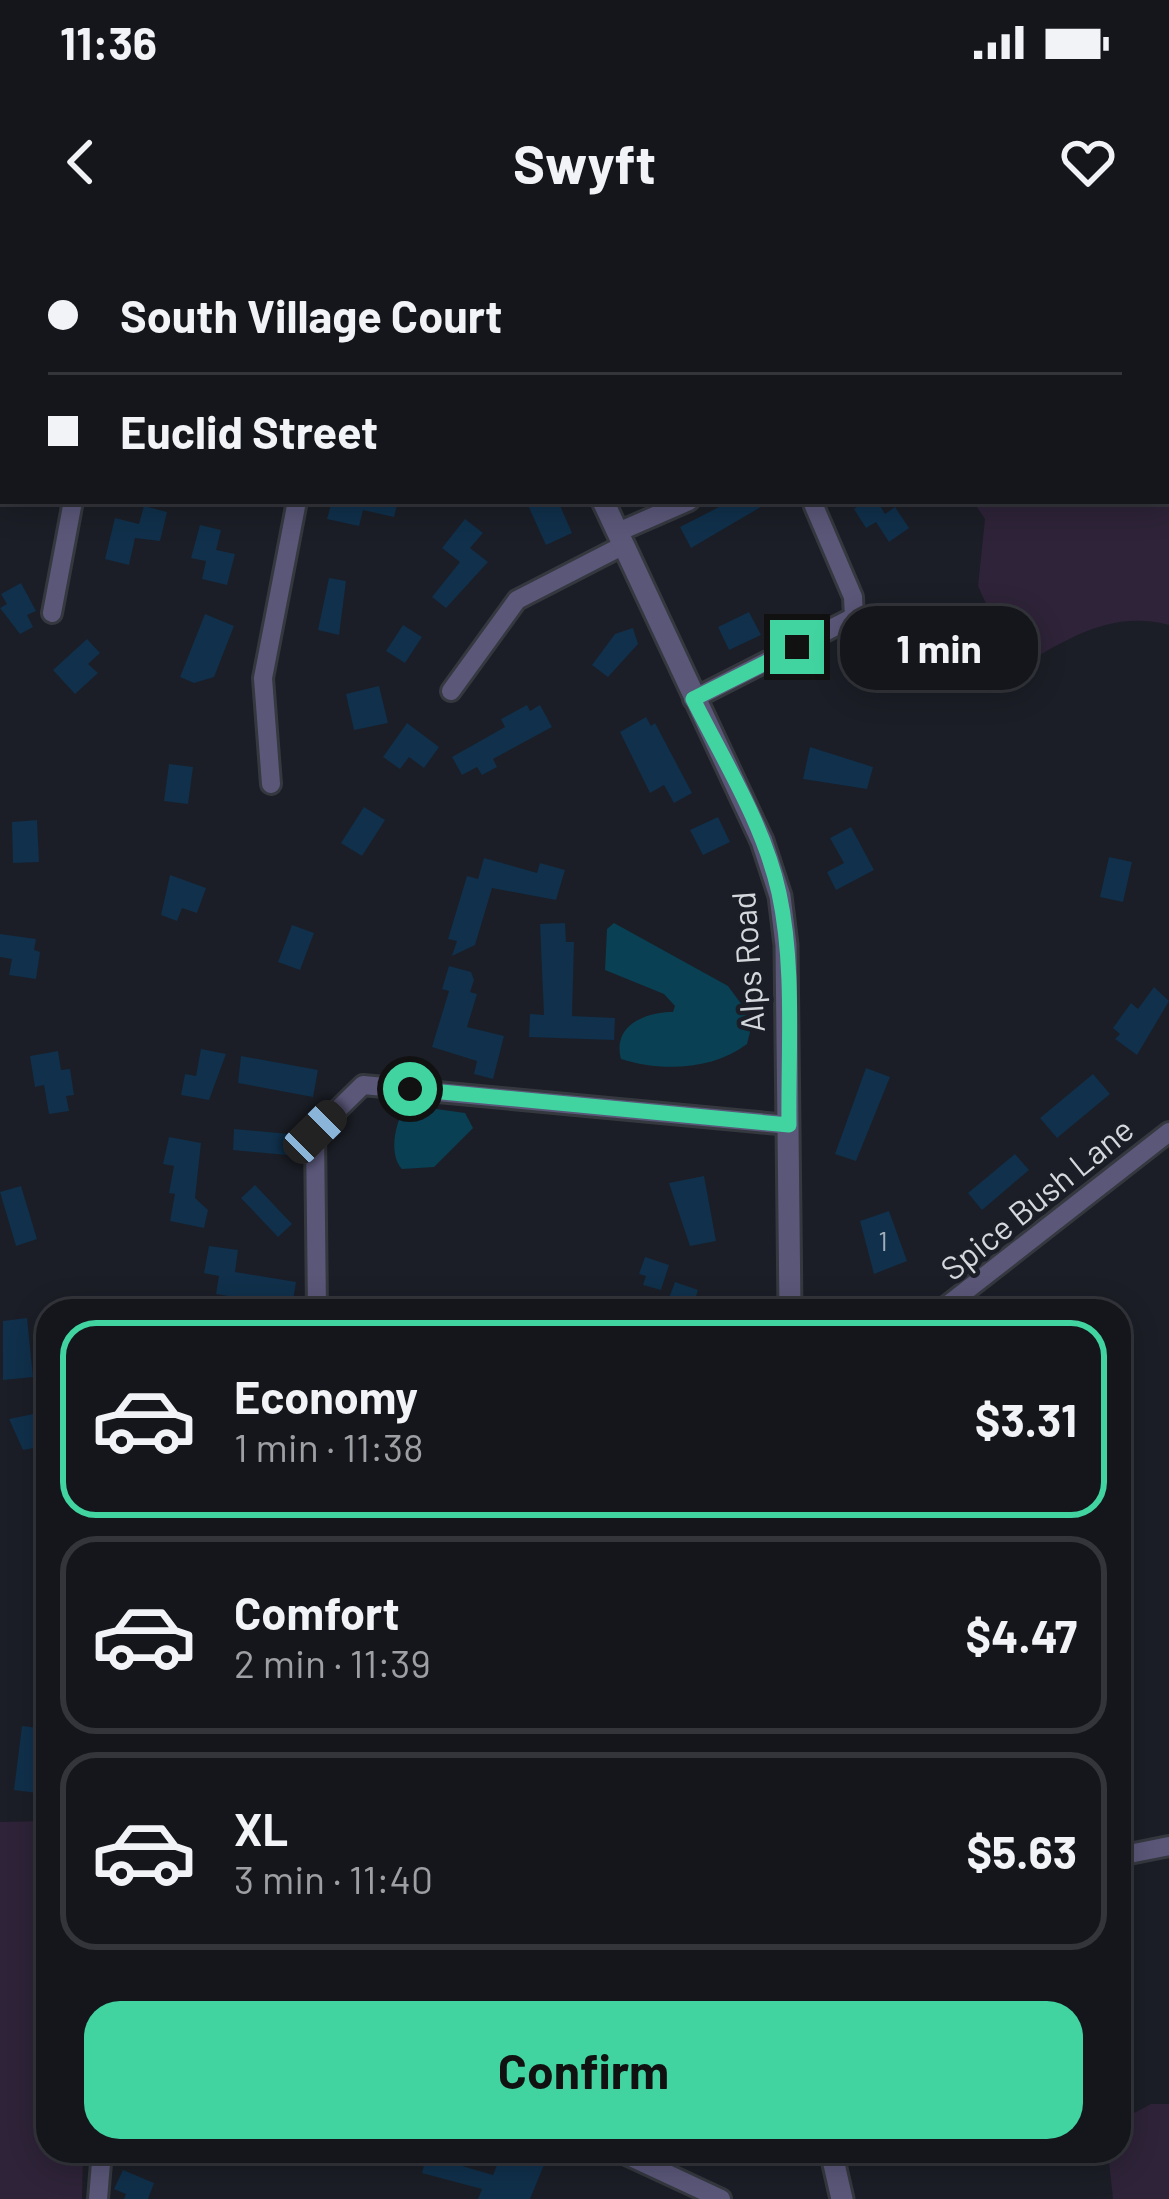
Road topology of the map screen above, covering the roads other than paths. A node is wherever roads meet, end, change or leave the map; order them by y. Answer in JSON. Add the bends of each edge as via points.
{"nodes":[{"id":1,"x":72,"y":504,"type":"edge"},
{"id":2,"x":296,"y":504,"type":"edge"},
{"id":3,"x":604,"y":504,"type":"edge"},
{"id":4,"x":683,"y":504,"type":"edge"},
{"id":5,"x":814,"y":506,"type":"dead end"},
{"id":6,"x":621,"y":538,"type":"junction"},
{"id":7,"x":52,"y":614,"type":"dead end"},
{"id":8,"x":451,"y":691,"type":"dead end"},
{"id":9,"x":693,"y":699,"type":"junction"},
{"id":10,"x":271,"y":784,"type":"dead end"},
{"id":11,"x":789,"y":1125,"type":"junction"},
{"id":12,"x":1169,"y":1132,"type":"edge"},
{"id":13,"x":317,"y":1299,"type":"edge"},
{"id":14,"x":790,"y":1299,"type":"edge"},
{"id":15,"x":955,"y":1299,"type":"edge"},
{"id":16,"x":1169,"y":1846,"type":"edge"},
{"id":17,"x":1131,"y":1854,"type":"edge"},
{"id":18,"x":101,"y":2163,"type":"edge"},
{"id":19,"x":645,"y":2163,"type":"edge"},
{"id":20,"x":834,"y":2163,"type":"edge"},
{"id":21,"x":98,"y":2199,"type":"edge"},
{"id":22,"x":722,"y":2199,"type":"edge"},
{"id":23,"x":842,"y":2199,"type":"edge"}],
"edges":[{"from":1,"to":7,"type":"street"},
{"from":2,"to":10,"type":"street","via":[[262,678]]},
{"from":3,"to":6,"type":"street","name":"Alps Road"},
{"from":4,"to":6,"type":"street"},
{"from":5,"to":9,"type":"street","via":[[854,596],[854,617]]},
{"from":6,"to":8,"type":"street","via":[[517,600]]},
{"from":6,"to":9,"type":"street","name":"Alps Road"},
{"from":9,"to":11,"type":"street","name":"Alps Road","via":[[755,824],[780,896]]},
{"from":11,"to":13,"type":"street","via":[[363,1085],[315,1132]]},
{"from":11,"to":14,"type":"street","name":"Alps Road"},
{"from":12,"to":15,"type":"street","name":"Spice Bush Lane"},
{"from":16,"to":17,"type":"street"},
{"from":18,"to":21,"type":"street"},
{"from":19,"to":22,"type":"street"},
{"from":20,"to":23,"type":"street"}]}
